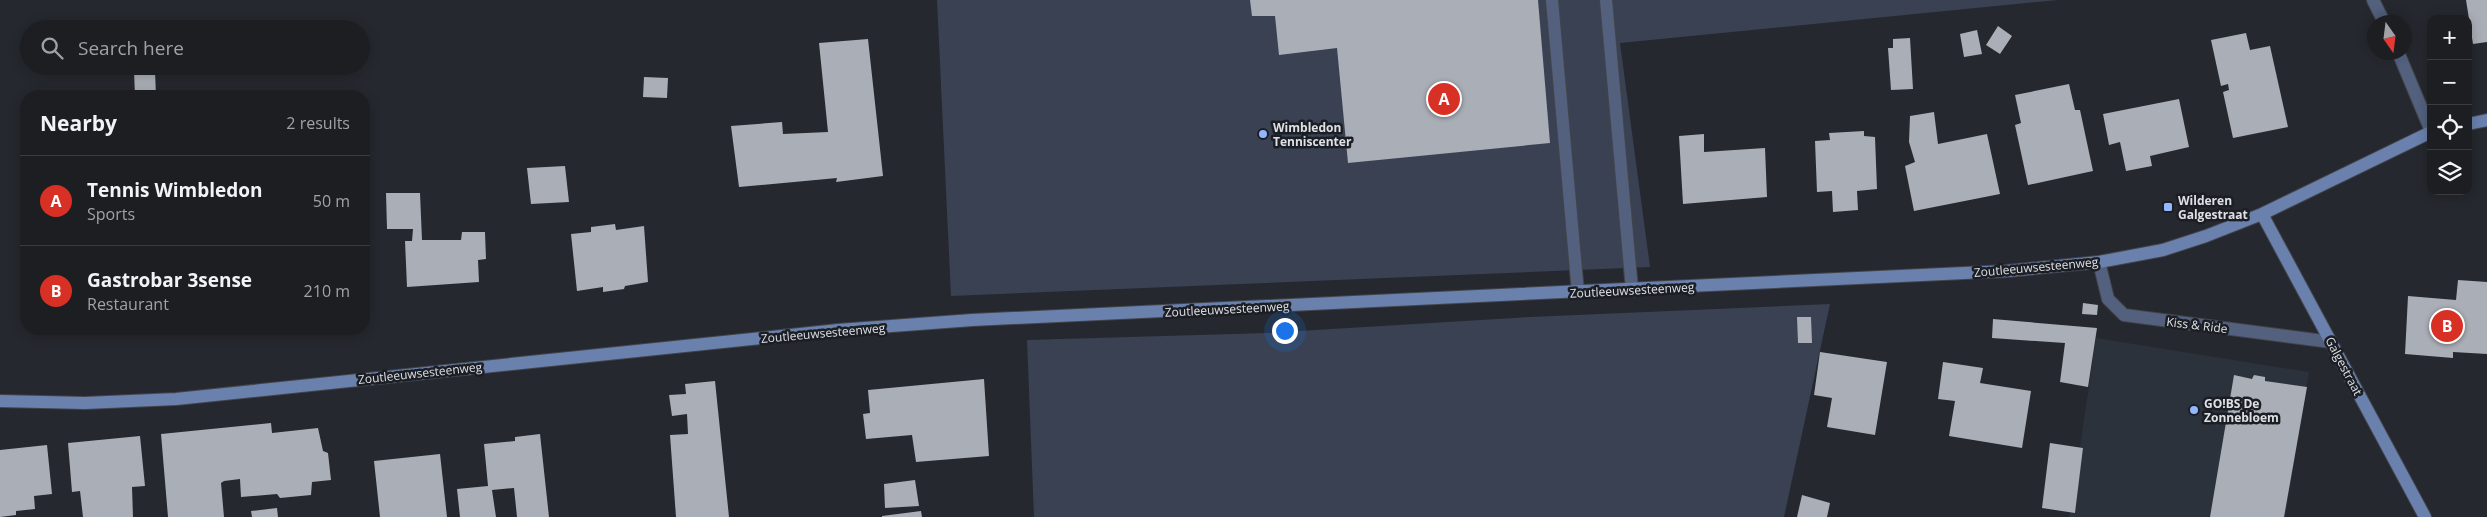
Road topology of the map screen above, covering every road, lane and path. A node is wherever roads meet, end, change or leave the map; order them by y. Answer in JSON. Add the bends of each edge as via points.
{"nodes":[{"id":1,"x":1552,"y":0,"type":"edge"},
{"id":2,"x":1606,"y":0,"type":"edge"},
{"id":3,"x":2373,"y":0,"type":"edge"},
{"id":4,"x":2380,"y":15,"type":"edge"},
{"id":5,"x":2401,"y":60,"type":"edge"},
{"id":6,"x":2487,"y":120,"type":"edge"},
{"id":7,"x":2427,"y":121,"type":"edge"},
{"id":8,"x":2472,"y":123,"type":"edge"},
{"id":9,"x":2427,"y":133,"type":"edge"},
{"id":10,"x":2262,"y":214,"type":"junction"},
{"id":11,"x":2099,"y":262,"type":"junction"},
{"id":12,"x":1632,"y":290,"type":"junction"},
{"id":13,"x":1578,"y":293,"type":"junction"},
{"id":14,"x":2331,"y":342,"type":"junction"},
{"id":15,"x":0,"y":401,"type":"edge"},
{"id":16,"x":2425,"y":517,"type":"edge"}],
"edges":[{"from":1,"to":13,"type":"street"},
{"from":2,"to":12,"type":"street"},
{"from":3,"to":4,"type":"street"},
{"from":5,"to":7,"type":"street"},
{"from":6,"to":8,"type":"street"},
{"from":9,"to":10,"type":"street","name":"Zoutleeuwsesteenweg"},
{"from":10,"to":11,"type":"street","name":"Zoutleeuwsesteenweg","via":[[2163,250]]},
{"from":10,"to":14,"type":"street","name":"Galgestraat"},
{"from":11,"to":12,"type":"street","name":"Zoutleeuwsesteenweg","via":[[2008,271]]},
{"from":11,"to":14,"type":"street","name":"Kiss & Ride","via":[[2108,299],[2124,315]]},
{"from":12,"to":13,"type":"street","name":"Zoutleeuwsesteenweg"},
{"from":13,"to":15,"type":"street","name":"Zoutleeuwsesteenweg","via":[[972,320],[838,330],[176,399],[85,403]]},
{"from":14,"to":16,"type":"street","name":"Galgestraat"}]}
